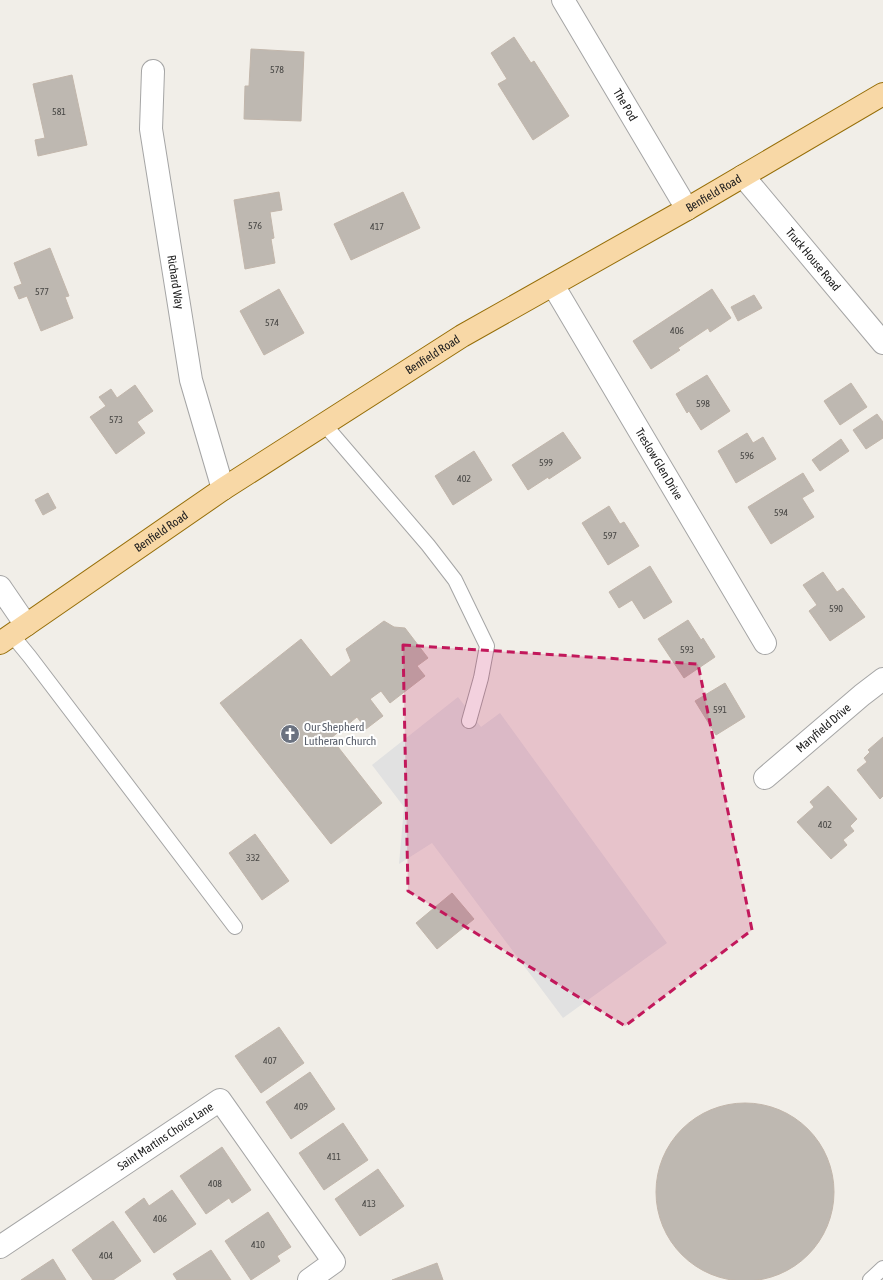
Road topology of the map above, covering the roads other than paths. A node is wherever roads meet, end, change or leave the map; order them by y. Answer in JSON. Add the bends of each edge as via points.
{"nodes":[{"id":1,"x":563,"y":0,"type":"edge"},
{"id":2,"x":153,"y":71,"type":"dead end"},
{"id":3,"x":883,"y":94,"type":"edge"},
{"id":4,"x":743,"y":176,"type":"junction"},
{"id":5,"x":688,"y":209,"type":"junction"},
{"id":6,"x":553,"y":285,"type":"junction"},
{"id":7,"x":883,"y":343,"type":"edge"},
{"id":8,"x":324,"y":424,"type":"junction"},
{"id":9,"x":223,"y":489,"type":"junction"},
{"id":10,"x":0,"y":587,"type":"edge"},
{"id":11,"x":13,"y":634,"type":"edge"},
{"id":12,"x":765,"y":643,"type":"dead end"},
{"id":13,"x":883,"y":679,"type":"edge"},
{"id":14,"x":469,"y":721,"type":"dead end"},
{"id":15,"x":765,"y":778,"type":"dead end"},
{"id":16,"x":234,"y":927,"type":"dead end"},
{"id":17,"x":0,"y":1247,"type":"edge"},
{"id":18,"x":883,"y":1268,"type":"edge"},
{"id":19,"x":310,"y":1280,"type":"edge"},
{"id":20,"x":870,"y":1280,"type":"edge"}],
"edges":[{"from":1,"to":5,"type":"street","name":"The Pod"},
{"from":2,"to":9,"type":"street","name":"Richard Way","via":[[151,129],[191,380]]},
{"from":3,"to":4,"type":"main road","name":"Benfield Road"},
{"from":4,"to":5,"type":"main road","name":"Benfield Road"},
{"from":4,"to":7,"type":"street","name":"Truck House Road"},
{"from":5,"to":6,"type":"main road","name":"Benfield Road"},
{"from":6,"to":8,"type":"main road","name":"Benfield Road","via":[[462,336]]},
{"from":6,"to":12,"type":"street","name":"Treslow Glen Drive"},
{"from":8,"to":9,"type":"main road","name":"Benfield Road"},
{"from":8,"to":14,"type":"lane","via":[[455,580],[487,646]]},
{"from":9,"to":11,"type":"main road","name":"Benfield Road"},
{"from":10,"to":11,"type":"street"},
{"from":11,"to":16,"type":"lane"},
{"from":13,"to":15,"type":"street","name":"Maryfield Drive","via":[[862,694]]},
{"from":17,"to":19,"type":"street","name":"Saint Martins Choice Lane","via":[[220,1100],[334,1262]]},
{"from":18,"to":20,"type":"lane"}]}
